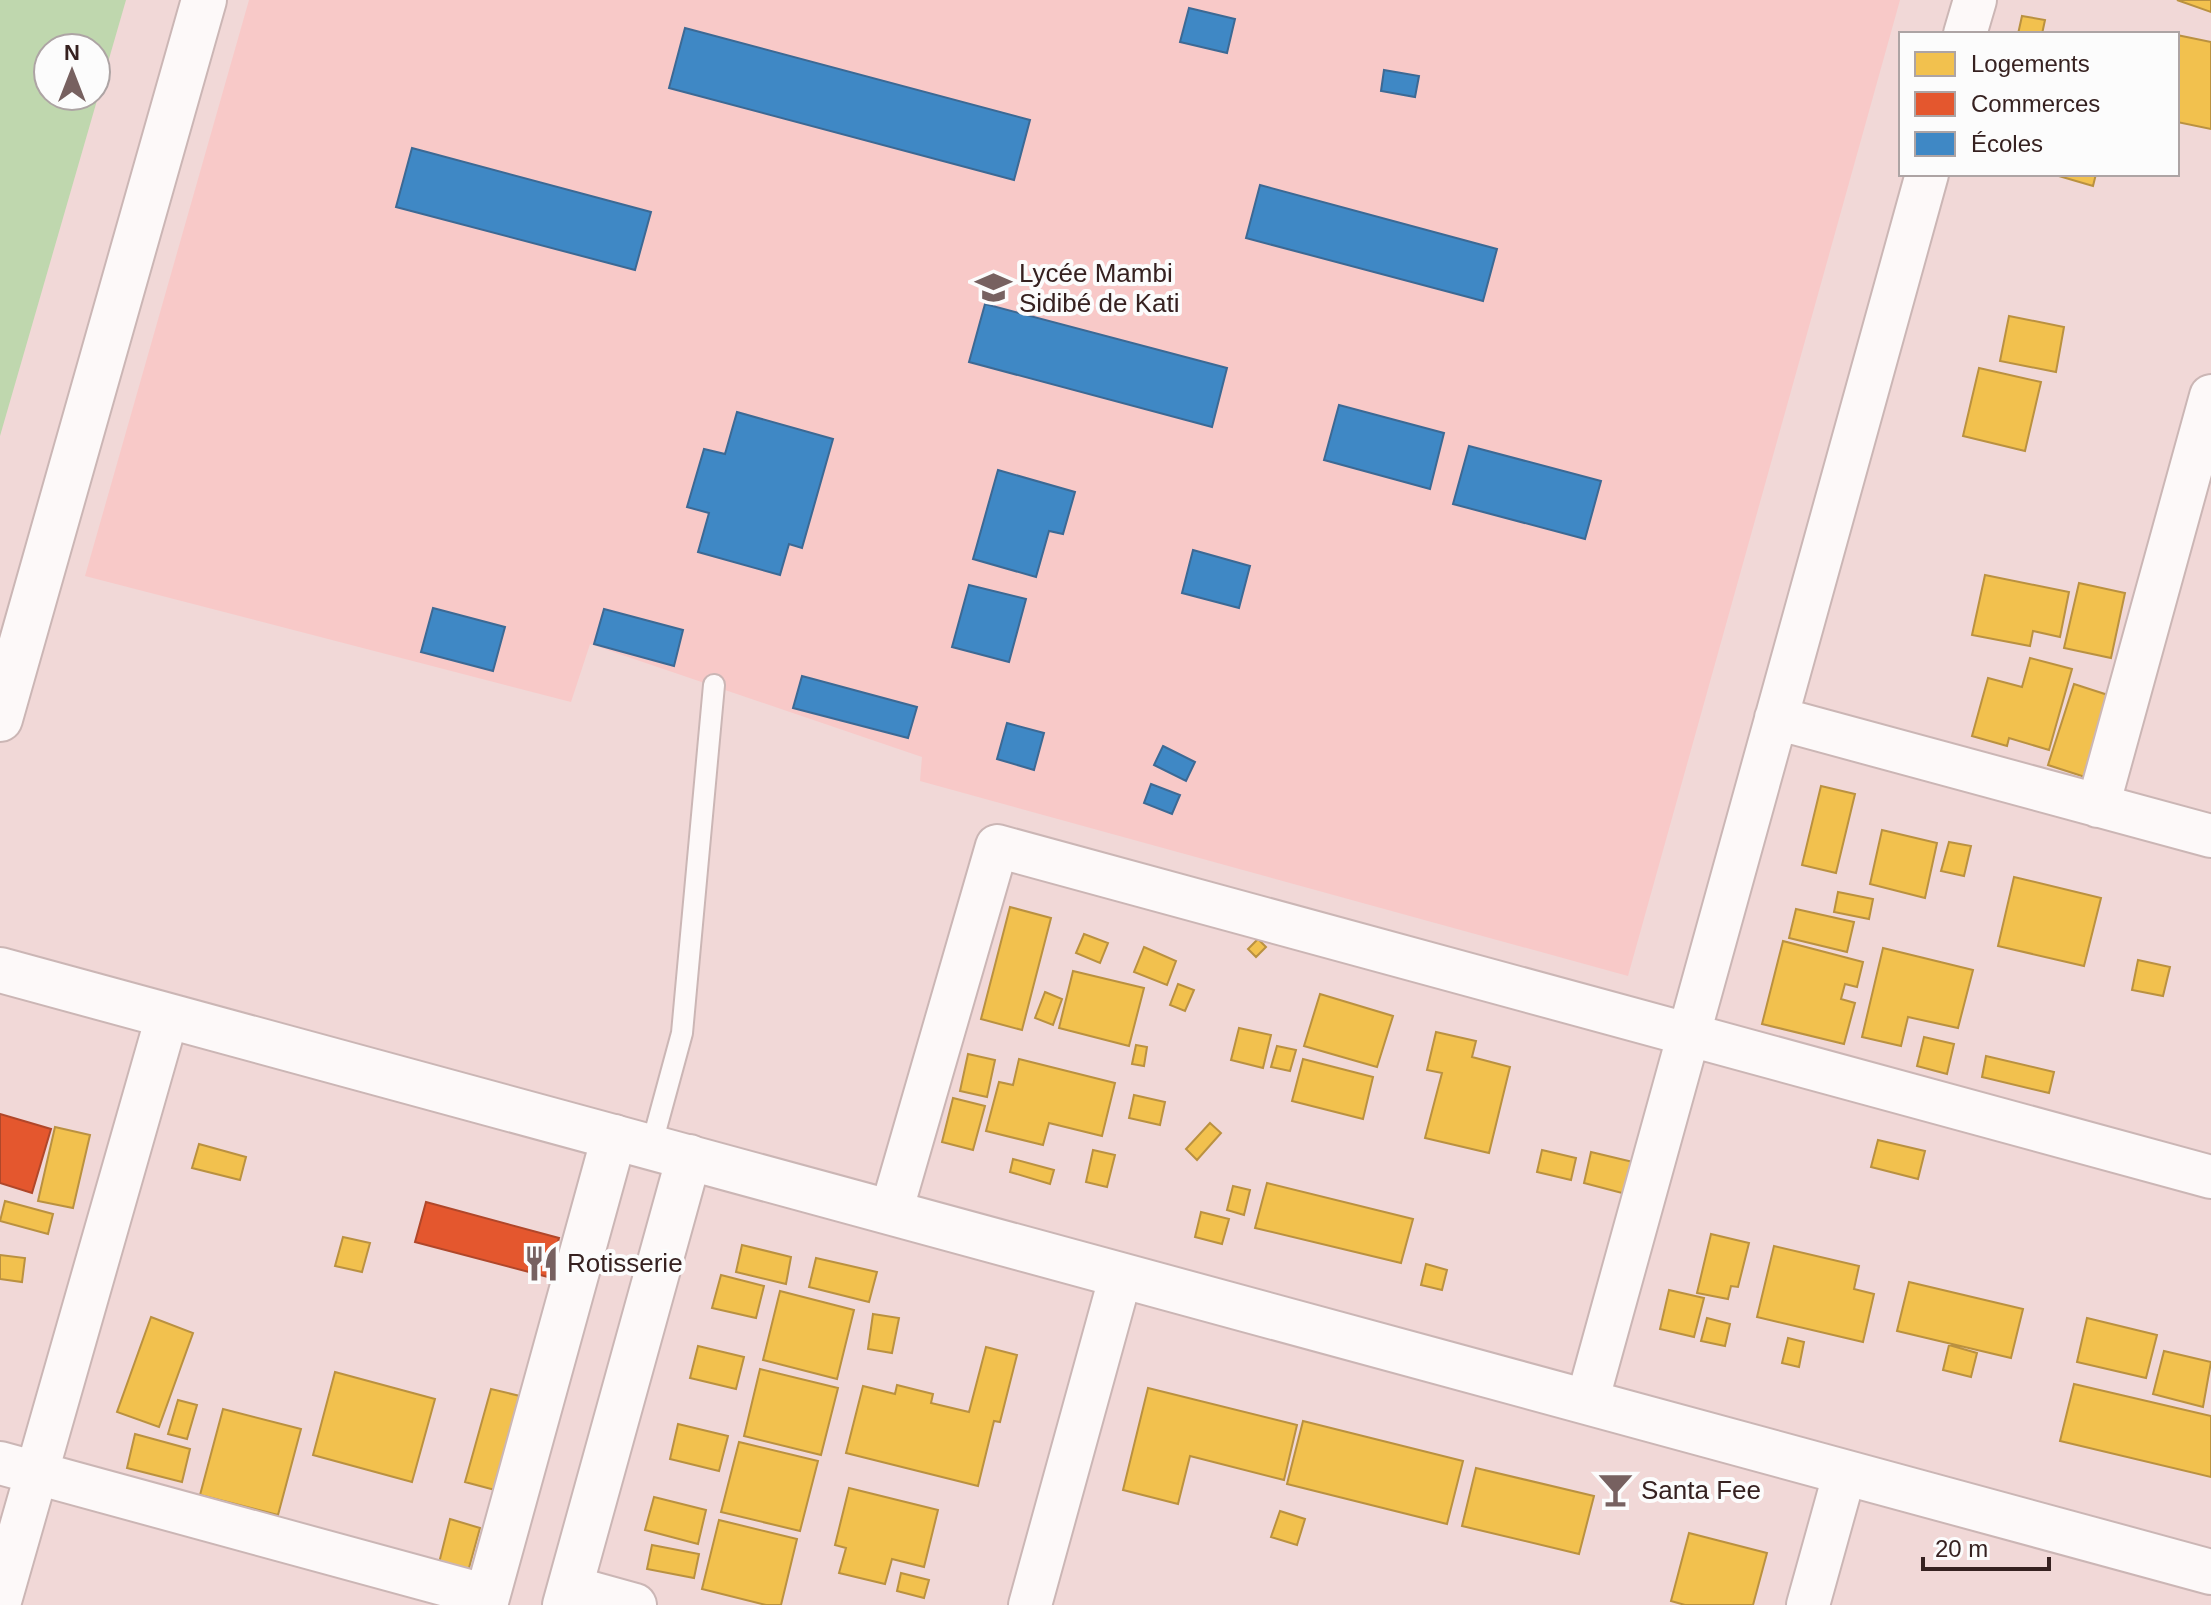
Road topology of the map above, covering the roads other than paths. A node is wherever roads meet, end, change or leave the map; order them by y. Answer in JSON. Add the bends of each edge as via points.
{"nodes":[{"id":1,"x":204,"y":0,"type":"edge"},
{"id":2,"x":1975,"y":0,"type":"edge"},
{"id":3,"x":1966,"y":32,"type":"edge"},
{"id":4,"x":1926,"y":176,"type":"edge"},
{"id":5,"x":2211,"y":396,"type":"edge"},
{"id":6,"x":714,"y":685,"type":"dead end"},
{"id":7,"x":1776,"y":718,"type":"junction"},
{"id":8,"x":0,"y":719,"type":"edge"},
{"id":9,"x":2098,"y":806,"type":"junction"},
{"id":10,"x":2211,"y":836,"type":"edge"},
{"id":11,"x":0,"y":970,"type":"edge"},
{"id":12,"x":167,"y":1017,"type":"junction"},
{"id":13,"x":1688,"y":1035,"type":"junction"},
{"id":14,"x":651,"y":1147,"type":"junction"},
{"id":15,"x":2211,"y":1177,"type":"edge"},
{"id":16,"x":891,"y":1212,"type":"junction"},
{"id":17,"x":1121,"y":1275,"type":"junction"},
{"id":18,"x":1587,"y":1402,"type":"junction"},
{"id":19,"x":18,"y":1468,"type":"edge"},
{"id":20,"x":1845,"y":1472,"type":"junction"},
{"id":21,"x":2211,"y":1572,"type":"edge"},
{"id":22,"x":568,"y":1596,"type":"edge"},
{"id":23,"x":0,"y":1601,"type":"edge"},
{"id":24,"x":486,"y":1601,"type":"edge"},
{"id":25,"x":635,"y":1605,"type":"edge"},
{"id":26,"x":1030,"y":1605,"type":"edge"},
{"id":27,"x":1808,"y":1605,"type":"edge"}],
"edges":[{"from":1,"to":8,"type":"main road"},
{"from":2,"to":3,"type":"street"},
{"from":4,"to":7,"type":"street"},
{"from":5,"to":9,"type":"street"},
{"from":6,"to":14,"type":"lane","via":[[682,1033]]},
{"from":7,"to":9,"type":"street"},
{"from":7,"to":13,"type":"street"},
{"from":9,"to":10,"type":"street"},
{"from":11,"to":12,"type":"main road"},
{"from":12,"to":14,"type":"main road"},
{"from":12,"to":19,"type":"street"},
{"from":13,"to":15,"type":"street"},
{"from":13,"to":16,"type":"street","via":[[997,846]]},
{"from":13,"to":18,"type":"street"},
{"from":14,"to":16,"type":"main road"},
{"from":14,"to":22,"type":"main road"},
{"from":14,"to":24,"type":"main road"},
{"from":16,"to":17,"type":"main road"},
{"from":17,"to":18,"type":"main road"},
{"from":17,"to":26,"type":"street"},
{"from":18,"to":20,"type":"main road"},
{"from":19,"to":23,"type":"street"},
{"from":19,"to":24,"type":"street"},
{"from":20,"to":21,"type":"main road"},
{"from":20,"to":27,"type":"street"},
{"from":22,"to":25,"type":"street"}]}
